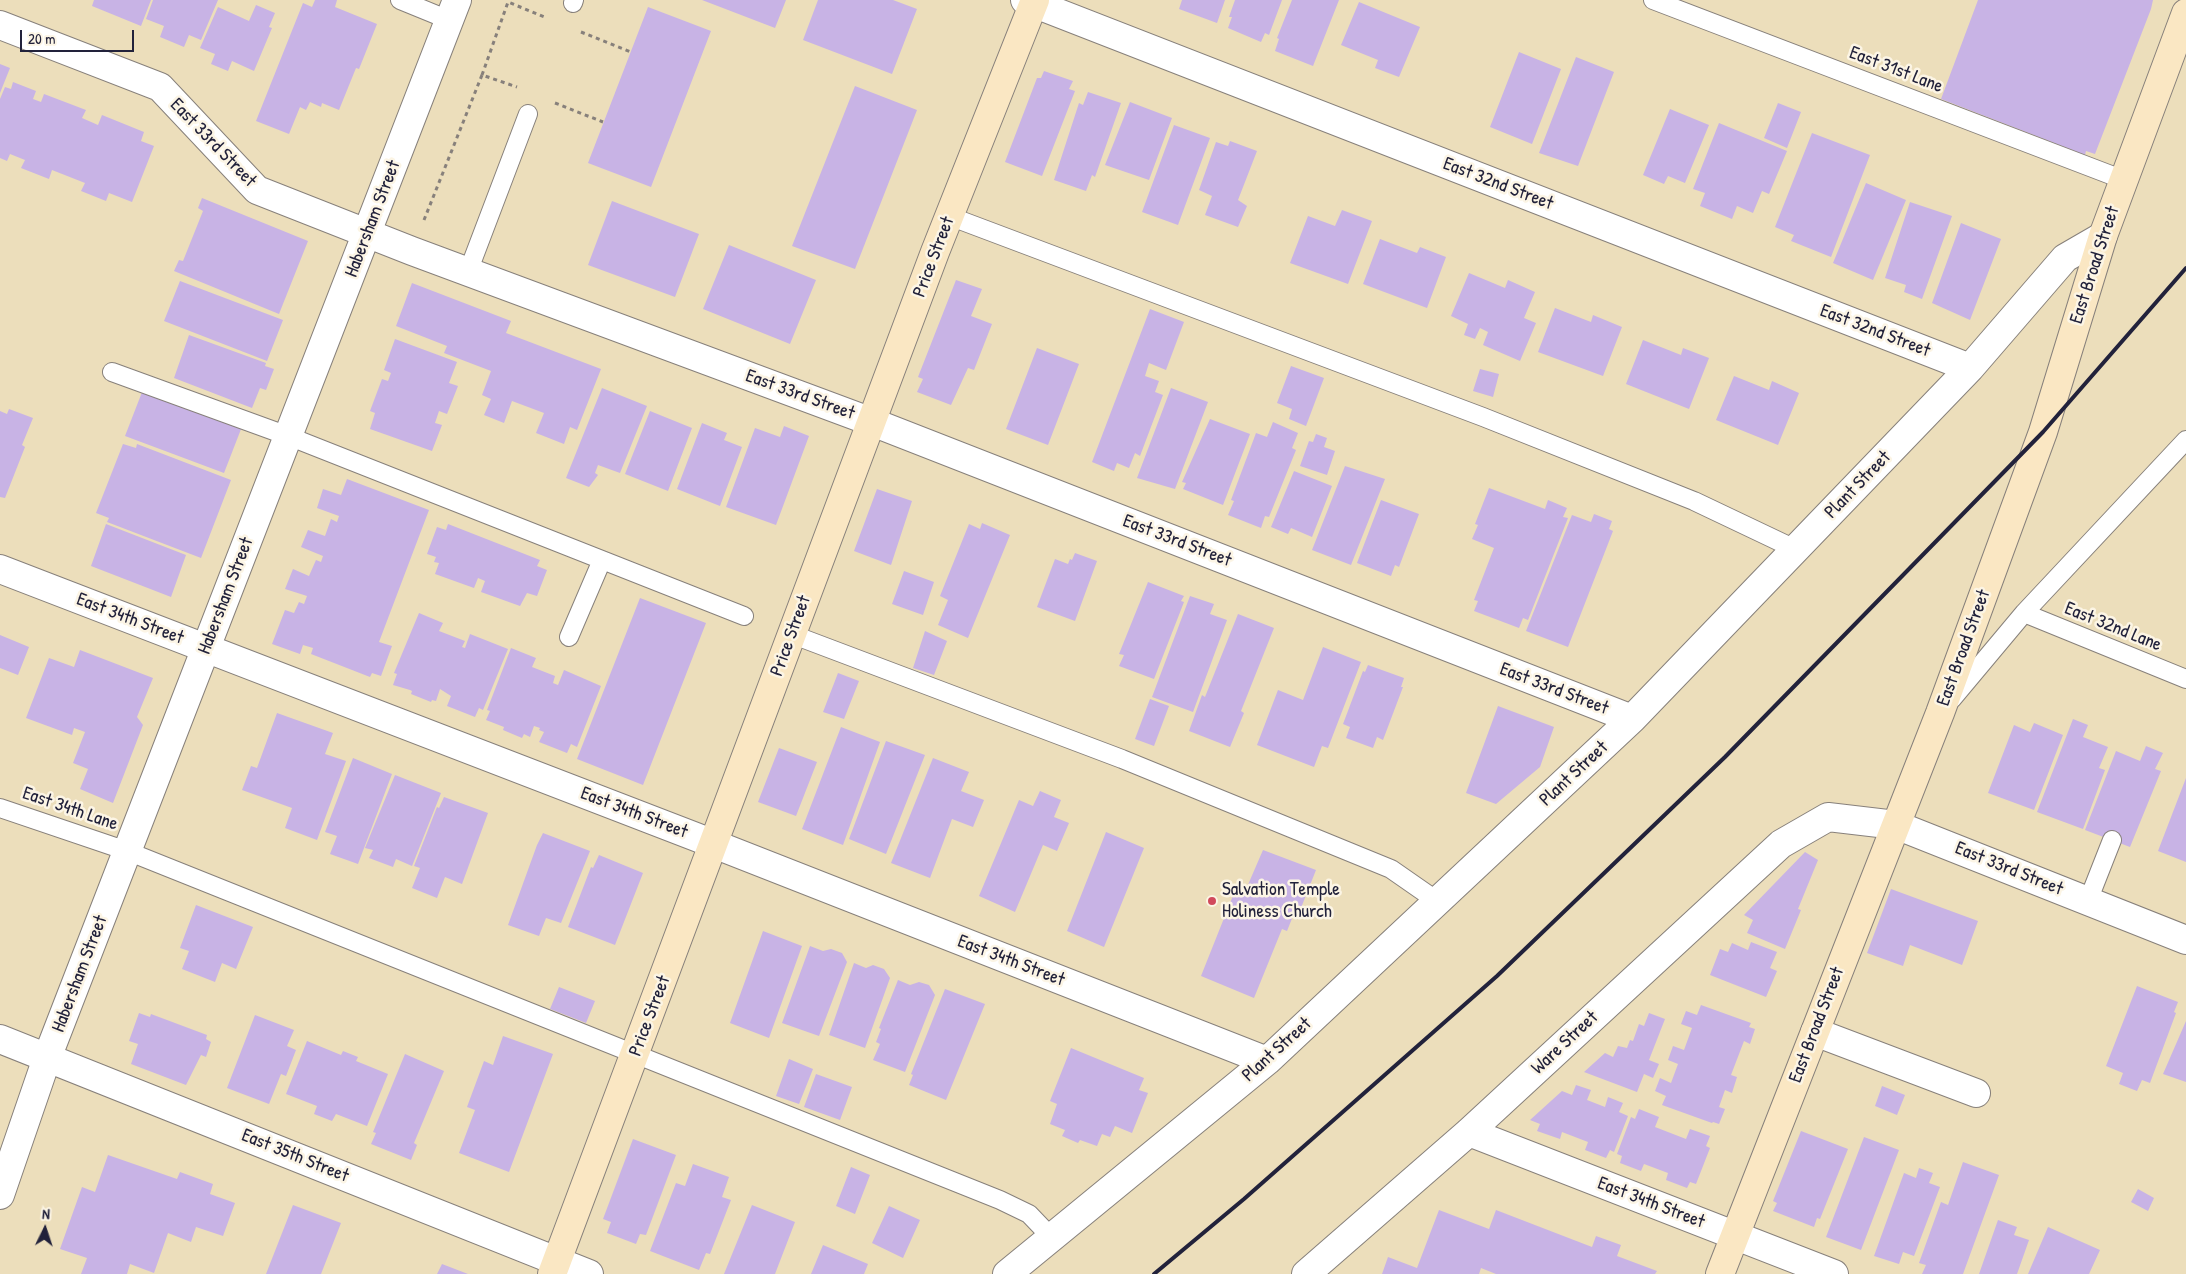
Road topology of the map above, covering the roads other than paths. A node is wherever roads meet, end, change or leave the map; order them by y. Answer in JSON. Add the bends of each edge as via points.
{"nodes":[{"id":1,"x":400,"y":0,"type":"edge"},
{"id":2,"x":1653,"y":0,"type":"edge"},
{"id":3,"x":1031,"y":1,"type":"edge"},
{"id":4,"x":453,"y":10,"type":"edge"},
{"id":5,"x":2186,"y":13,"type":"edge"},
{"id":6,"x":0,"y":25,"type":"edge"},
{"id":7,"x":528,"y":114,"type":"dead end"},
{"id":8,"x":2124,"y":180,"type":"junction"},
{"id":9,"x":950,"y":216,"type":"junction"},
{"id":10,"x":368,"y":234,"type":"junction"},
{"id":11,"x":2103,"y":236,"type":"junction"},
{"id":12,"x":468,"y":272,"type":"junction"},
{"id":13,"x":1970,"y":368,"type":"junction"},
{"id":14,"x":112,"y":372,"type":"dead end"},
{"id":15,"x":872,"y":422,"type":"junction"},
{"id":16,"x":288,"y":436,"type":"junction"},
{"id":17,"x":2186,"y":440,"type":"edge"},
{"id":18,"x":1796,"y":549,"type":"junction"},
{"id":19,"x":602,"y":560,"type":"junction"},
{"id":20,"x":0,"y":569,"type":"edge"},
{"id":21,"x":2024,"y":613,"type":"junction"},
{"id":22,"x":744,"y":616,"type":"dead end"},
{"id":23,"x":791,"y":634,"type":"junction"},
{"id":24,"x":569,"y":637,"type":"dead end"},
{"id":25,"x":206,"y":648,"type":"junction"},
{"id":26,"x":2186,"y":679,"type":"edge"},
{"id":27,"x":1940,"y":713,"type":"junction"},
{"id":28,"x":1632,"y":719,"type":"junction"},
{"id":29,"x":0,"y":808,"type":"edge"},
{"id":30,"x":1828,"y":817,"type":"joint"},
{"id":31,"x":1896,"y":825,"type":"junction"},
{"id":32,"x":2112,"y":840,"type":"dead end"},
{"id":33,"x":715,"y":845,"type":"junction"},
{"id":34,"x":127,"y":851,"type":"junction"},
{"id":35,"x":1437,"y":901,"type":"junction"},
{"id":36,"x":2088,"y":901,"type":"junction"},
{"id":37,"x":2186,"y":940,"type":"edge"},
{"id":38,"x":1815,"y":1032,"type":"junction"},
{"id":39,"x":0,"y":1039,"type":"edge"},
{"id":40,"x":635,"y":1055,"type":"junction"},
{"id":41,"x":47,"y":1058,"type":"junction"},
{"id":42,"x":1267,"y":1061,"type":"junction"},
{"id":43,"x":1976,"y":1093,"type":"dead end"},
{"id":44,"x":1469,"y":1132,"type":"junction"},
{"id":45,"x":0,"y":1195,"type":"edge"},
{"id":46,"x":1735,"y":1235,"type":"junction"},
{"id":47,"x":1052,"y":1238,"type":"junction"},
{"id":48,"x":555,"y":1268,"type":"edge"},
{"id":49,"x":589,"y":1274,"type":"edge"},
{"id":50,"x":1008,"y":1274,"type":"edge"},
{"id":51,"x":1306,"y":1274,"type":"edge"},
{"id":52,"x":1720,"y":1274,"type":"edge"},
{"id":53,"x":1834,"y":1274,"type":"edge"}],
"edges":[{"from":1,"to":4,"type":"lane"},
{"from":2,"to":8,"type":"lane","name":"East 31st Lane"},
{"from":3,"to":9,"type":"main road","name":"Price Street"},
{"from":3,"to":13,"type":"street","name":"East 32nd Street"},
{"from":4,"to":10,"type":"street","name":"Habersham Street"},
{"from":5,"to":8,"type":"main road","name":"East Broad Street"},
{"from":6,"to":10,"type":"street","name":"East 33rd Street","via":[[160,87],[257,190]]},
{"from":7,"to":12,"type":"lane"},
{"from":8,"to":11,"type":"main road","name":"East Broad Street"},
{"from":9,"to":15,"type":"main road","name":"Price Street"},
{"from":9,"to":18,"type":"lane","via":[[1484,417],[1694,501]]},
{"from":10,"to":12,"type":"street","name":"East 33rd Street"},
{"from":10,"to":16,"type":"street","name":"Habersham Street"},
{"from":11,"to":13,"type":"street","name":"Plant Street","via":[[2065,258]]},
{"from":11,"to":27,"type":"main road","name":"East Broad Street","via":[[2043,432]]},
{"from":12,"to":15,"type":"street","name":"East 33rd Street"},
{"from":13,"to":18,"type":"street","name":"Plant Street"},
{"from":14,"to":16,"type":"lane"},
{"from":15,"to":23,"type":"main road","name":"Price Street"},
{"from":15,"to":28,"type":"street","name":"East 33rd Street"},
{"from":16,"to":19,"type":"lane"},
{"from":16,"to":25,"type":"street","name":"Habersham Street"},
{"from":17,"to":21,"type":"lane"},
{"from":18,"to":28,"type":"street","name":"Plant Street"},
{"from":19,"to":22,"type":"lane"},
{"from":19,"to":24,"type":"lane"},
{"from":20,"to":25,"type":"street","name":"East 34th Street"},
{"from":21,"to":26,"type":"lane","name":"East 32nd Lane"},
{"from":21,"to":27,"type":"lane"},
{"from":23,"to":33,"type":"main road","name":"Price Street"},
{"from":23,"to":35,"type":"lane","via":[[1122,759],[1391,868]]},
{"from":25,"to":33,"type":"street","name":"East 34th Street"},
{"from":25,"to":34,"type":"street","name":"Habersham Street"},
{"from":27,"to":31,"type":"main road","name":"East Broad Street"},
{"from":28,"to":35,"type":"street","name":"Plant Street"},
{"from":29,"to":34,"type":"lane","name":"East 34th Lane"},
{"from":30,"to":31,"type":"street","name":"East 33rd Street"},
{"from":30,"to":44,"type":"street","name":"Ware Street","via":[[1781,844]]},
{"from":31,"to":36,"type":"street","name":"East 33rd Street"},
{"from":31,"to":38,"type":"main road","name":"East Broad Street"},
{"from":32,"to":36,"type":"lane"},
{"from":33,"to":40,"type":"main road","name":"Price Street"},
{"from":33,"to":42,"type":"street","name":"East 34th Street"},
{"from":34,"to":40,"type":"lane","name":"East 34th Lane"},
{"from":34,"to":41,"type":"street","name":"Habersham Street"},
{"from":35,"to":42,"type":"street","name":"Plant Street"},
{"from":36,"to":37,"type":"street","name":"East 33rd Street"},
{"from":38,"to":43,"type":"street"},
{"from":38,"to":46,"type":"main road","name":"East Broad Street"},
{"from":39,"to":41,"type":"street","name":"East 35th Street"},
{"from":40,"to":47,"type":"lane","name":"East 34th Lane","via":[[1000,1200],[1029,1214]]},
{"from":40,"to":48,"type":"main road","name":"Price Street"},
{"from":41,"to":45,"type":"street","name":"Habersham Street"},
{"from":41,"to":48,"type":"street","name":"East 35th Street"},
{"from":42,"to":47,"type":"street","name":"Plant Street"},
{"from":44,"to":46,"type":"street","name":"East 34th Street"},
{"from":44,"to":51,"type":"street","name":"Ware Street"},
{"from":46,"to":52,"type":"main road","name":"East Broad Street"},
{"from":46,"to":53,"type":"street","name":"East 34th Street"},
{"from":47,"to":50,"type":"street","name":"Plant Street"},
{"from":48,"to":49,"type":"street","name":"East 35th Street"}]}
